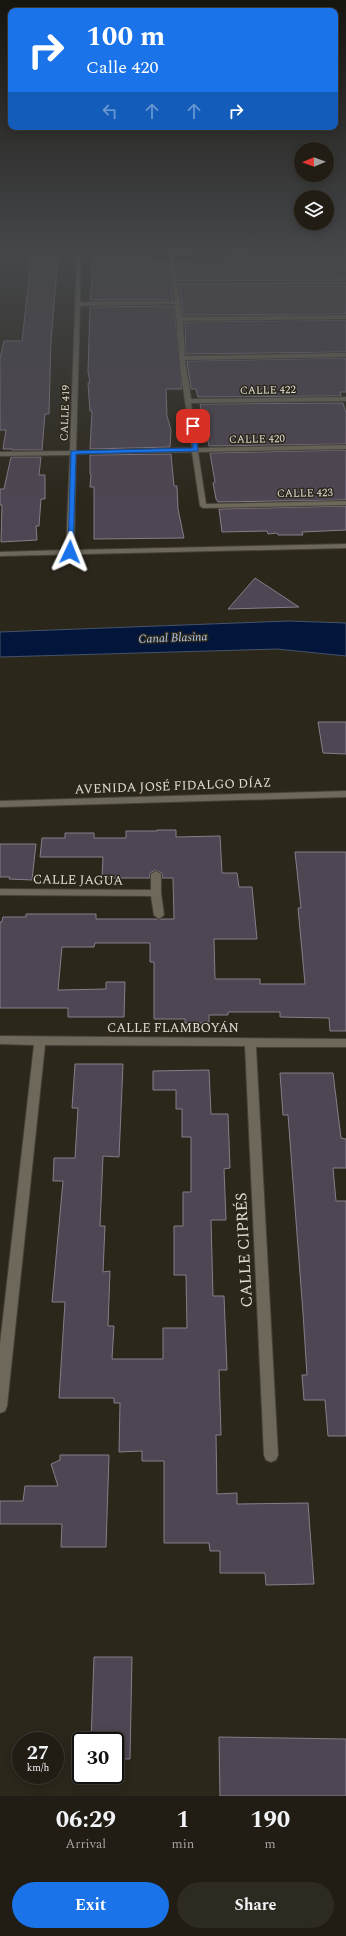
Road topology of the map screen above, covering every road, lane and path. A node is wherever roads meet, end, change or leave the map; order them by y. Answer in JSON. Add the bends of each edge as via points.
{"nodes":[{"id":1,"x":77,"y":335,"type":"edge"},
{"id":2,"x":182,"y":335,"type":"edge"},
{"id":3,"x":346,"y":355,"type":"edge"},
{"id":4,"x":184,"y":358,"type":"junction"},
{"id":5,"x":346,"y":399,"type":"edge"},
{"id":6,"x":190,"y":401,"type":"junction"},
{"id":7,"x":346,"y":447,"type":"edge"},
{"id":8,"x":196,"y":450,"type":"junction"},
{"id":9,"x":74,"y":452,"type":"junction"},
{"id":10,"x":0,"y":454,"type":"edge"},
{"id":11,"x":346,"y":503,"type":"edge"},
{"id":12,"x":346,"y":546,"type":"edge"},
{"id":13,"x":70,"y":552,"type":"junction"},
{"id":14,"x":0,"y":554,"type":"edge"},
{"id":15,"x":346,"y":794,"type":"edge"},
{"id":16,"x":0,"y":804,"type":"edge"},
{"id":17,"x":156,"y":874,"type":"dead end"},
{"id":18,"x":0,"y":892,"type":"edge"},
{"id":19,"x":156,"y":894,"type":"junction"},
{"id":20,"x":159,"y":915,"type":"dead end"},
{"id":21,"x":0,"y":1040,"type":"edge"},
{"id":22,"x":40,"y":1041,"type":"junction"},
{"id":23,"x":250,"y":1042,"type":"junction"},
{"id":24,"x":346,"y":1043,"type":"edge"},
{"id":25,"x":0,"y":1406,"type":"edge"},
{"id":26,"x":271,"y":1455,"type":"dead end"}],
"edges":[{"from":1,"to":9,"type":"street","name":"CALLE 419"},
{"from":2,"to":4,"type":"street"},
{"from":3,"to":4,"type":"street"},
{"from":4,"to":6,"type":"street"},
{"from":5,"to":6,"type":"street","name":"CALLE 422"},
{"from":6,"to":8,"type":"street"},
{"from":7,"to":8,"type":"street","name":"CALLE 420"},
{"from":8,"to":9,"type":"street","name":"CALLE 420"},
{"from":8,"to":11,"type":"street","name":"CALLE 423","via":[[203,506]]},
{"from":9,"to":10,"type":"street","name":"CALLE 420"},
{"from":9,"to":13,"type":"street","name":"CALLE 419"},
{"from":12,"to":13,"type":"street"},
{"from":13,"to":14,"type":"street"},
{"from":15,"to":16,"type":"street","name":"AVENIDA JOSÉ FIDALGO DÍAZ"},
{"from":17,"to":19,"type":"street"},
{"from":18,"to":19,"type":"street","name":"CALLE JAGUA"},
{"from":19,"to":20,"type":"street"},
{"from":21,"to":22,"type":"street","name":"CALLE FLAMBOYÁN"},
{"from":22,"to":23,"type":"street","name":"CALLE FLAMBOYÁN"},
{"from":22,"to":25,"type":"street"},
{"from":23,"to":24,"type":"street","name":"CALLE FLAMBOYÁN"},
{"from":23,"to":26,"type":"street","name":"CALLE CIPRÉS"}]}
